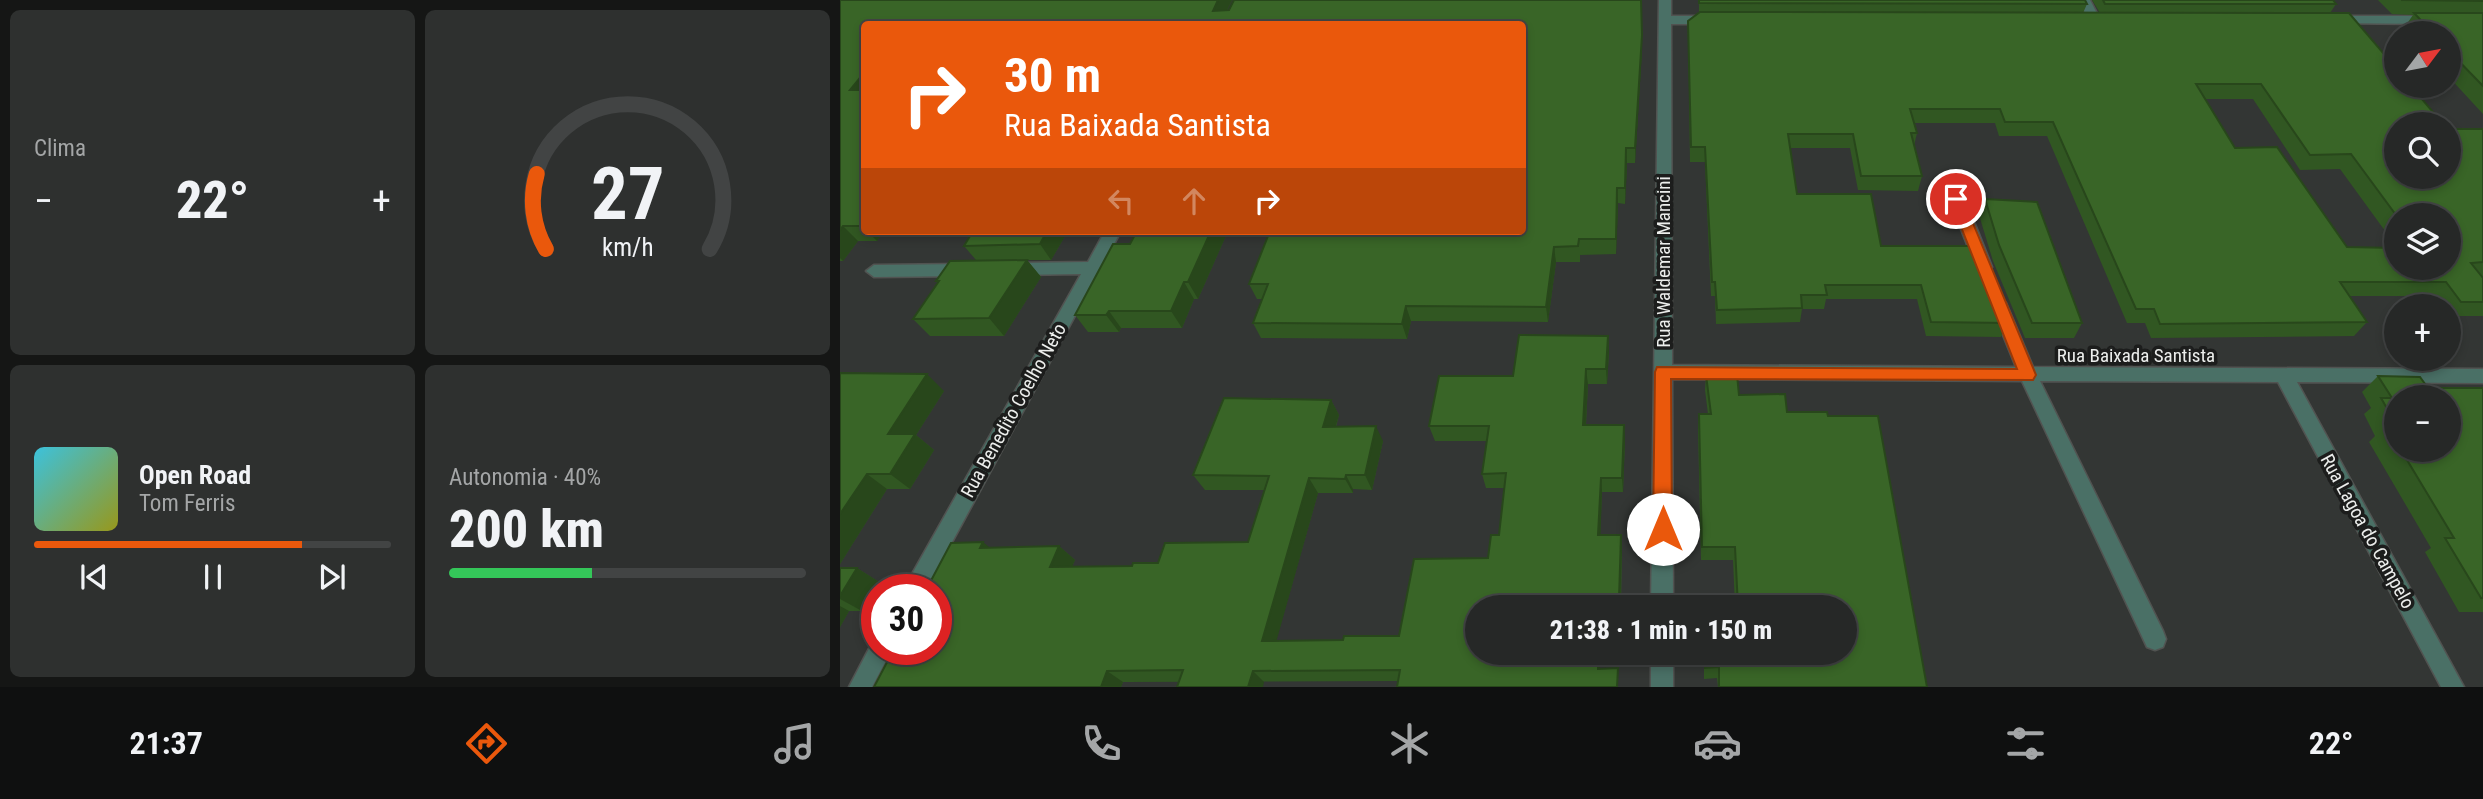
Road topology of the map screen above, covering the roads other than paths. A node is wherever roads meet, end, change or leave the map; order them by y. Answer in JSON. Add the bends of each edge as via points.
{"nodes":[{"id":1,"x":1665,"y":0,"type":"edge"},
{"id":2,"x":2084,"y":0,"type":"edge"},
{"id":3,"x":1664,"y":20,"type":"junction"},
{"id":4,"x":1734,"y":20,"type":"edge"},
{"id":5,"x":2325,"y":20,"type":"edge"},
{"id":6,"x":2444,"y":20,"type":"edge"},
{"id":7,"x":2081,"y":21,"type":"edge"},
{"id":8,"x":1956,"y":199,"type":"dead end"},
{"id":9,"x":1111,"y":235,"type":"edge"},
{"id":10,"x":1092,"y":268,"type":"junction"},
{"id":11,"x":874,"y":271,"type":"dead end"},
{"id":12,"x":1663,"y":372,"type":"junction"},
{"id":13,"x":2028,"y":375,"type":"junction"},
{"id":14,"x":2284,"y":376,"type":"junction"},
{"id":15,"x":2483,"y":376,"type":"edge"},
{"id":16,"x":923,"y":574,"type":"edge"},
{"id":17,"x":1662,"y":595,"type":"edge"},
{"id":18,"x":2155,"y":639,"type":"dead end"},
{"id":19,"x":872,"y":665,"type":"edge"},
{"id":20,"x":1662,"y":665,"type":"edge"},
{"id":21,"x":860,"y":687,"type":"edge"},
{"id":22,"x":1662,"y":687,"type":"edge"},
{"id":23,"x":2453,"y":687,"type":"edge"}],
"edges":[{"from":1,"to":3,"type":"street","name":"Rua Waldemar Mancini"},
{"from":2,"to":7,"type":"street","via":[[2101,21]]},
{"from":3,"to":4,"type":"street"},
{"from":3,"to":12,"type":"street","name":"Rua Waldemar Mancini"},
{"from":5,"to":6,"type":"street"},
{"from":8,"to":13,"type":"street"},
{"from":9,"to":10,"type":"street","name":"Rua Benedito Coelho Neto"},
{"from":10,"to":11,"type":"street"},
{"from":10,"to":16,"type":"street","name":"Rua Benedito Coelho Neto"},
{"from":12,"to":13,"type":"street","name":"Rua Baixada Santista"},
{"from":12,"to":17,"type":"street","name":"Rua Waldemar Mancini"},
{"from":13,"to":14,"type":"street","name":"Rua Baixada Santista"},
{"from":13,"to":18,"type":"street"},
{"from":14,"to":15,"type":"street","name":"Rua Baixada Santista"},
{"from":14,"to":23,"type":"street","name":"Rua Lagoa do Campelo"},
{"from":19,"to":21,"type":"street"},
{"from":20,"to":22,"type":"street"}]}
